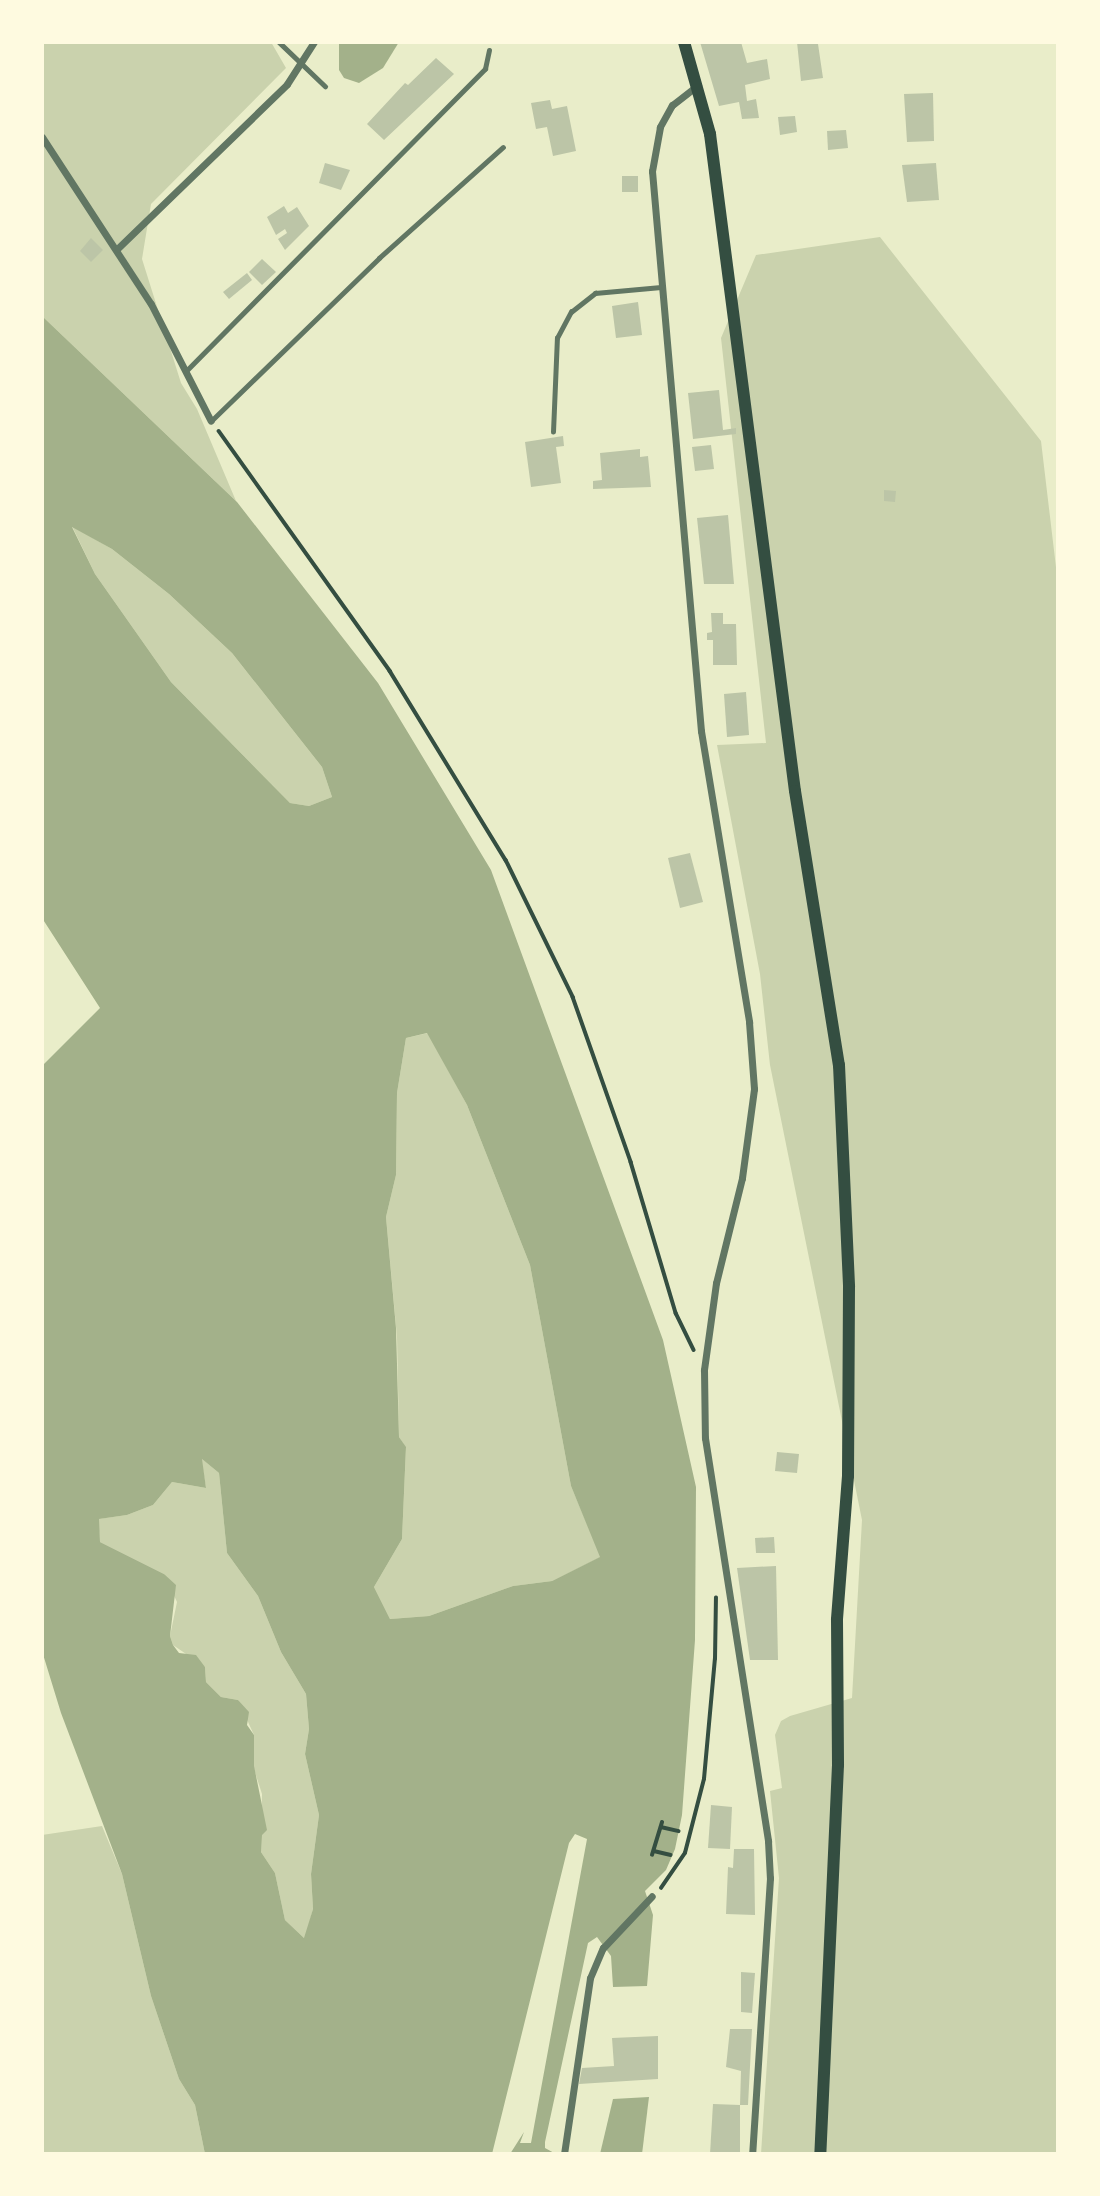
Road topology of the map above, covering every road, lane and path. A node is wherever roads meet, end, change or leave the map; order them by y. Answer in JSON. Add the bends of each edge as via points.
{"nodes":[{"id":1,"x":279,"y":42,"type":"edge"},
{"id":2,"x":314,"y":42,"type":"edge"},
{"id":3,"x":684,"y":42,"type":"edge"},
{"id":4,"x":489,"y":50,"type":"dead end"},
{"id":5,"x":302,"y":65,"type":"junction"},
{"id":6,"x":699,"y":85,"type":"junction"},
{"id":7,"x":325,"y":86,"type":"dead end"},
{"id":8,"x":42,"y":137,"type":"edge"},
{"id":9,"x":503,"y":148,"type":"dead end"},
{"id":10,"x":118,"y":248,"type":"junction"},
{"id":11,"x":661,"y":287,"type":"junction"},
{"id":12,"x":185,"y":371,"type":"junction"},
{"id":13,"x":212,"y":421,"type":"junction"},
{"id":14,"x":554,"y":432,"type":"dead end"},
{"id":15,"x":704,"y":1370,"type":"junction"},
{"id":16,"x":716,"y":1592,"type":"dead end"},
{"id":17,"x":679,"y":1831,"type":"dead end"},
{"id":18,"x":670,"y":1855,"type":"dead end"},
{"id":19,"x":652,"y":1896,"type":"joint"},
{"id":20,"x":564,"y":2154,"type":"edge"},
{"id":21,"x":752,"y":2154,"type":"edge"},
{"id":22,"x":820,"y":2154,"type":"edge"}],
"edges":[{"from":1,"to":5,"type":"lane"},
{"from":2,"to":5,"type":"street"},
{"from":3,"to":6,"type":"main road"},
{"from":4,"to":12,"type":"lane","via":[[485,69]]},
{"from":5,"to":7,"type":"lane"},
{"from":5,"to":10,"type":"street"},
{"from":6,"to":11,"type":"street","via":[[672,105],[660,127],[652,171]]},
{"from":6,"to":22,"type":"main road","via":[[710,134],[795,792],[840,1076],[849,1287],[848,1476],[837,1620],[838,1765]]},
{"from":8,"to":10,"type":"street"},
{"from":9,"to":13,"type":"lane","via":[[369,267]]},
{"from":10,"to":12,"type":"street"},
{"from":11,"to":14,"type":"lane","via":[[595,293],[571,312],[557,338]]},
{"from":11,"to":15,"type":"street","via":[[701,731],[749,1022],[754,1089],[742,1178],[716,1283]]},
{"from":12,"to":13,"type":"street"},
{"from":13,"to":15,"type":"path","via":[[390,671],[506,860],[573,997],[631,1162],[676,1313]]},
{"from":15,"to":21,"type":"street","via":[[705,1438],[716,1485],[770,1878]]},
{"from":16,"to":19,"type":"path","via":[[704,1779],[685,1853],[673,1877]]},
{"from":17,"to":18,"type":"path","via":[[661,1825],[653,1853]]},
{"from":19,"to":20,"type":"street","via":[[603,1948],[590,1978]]}]}
